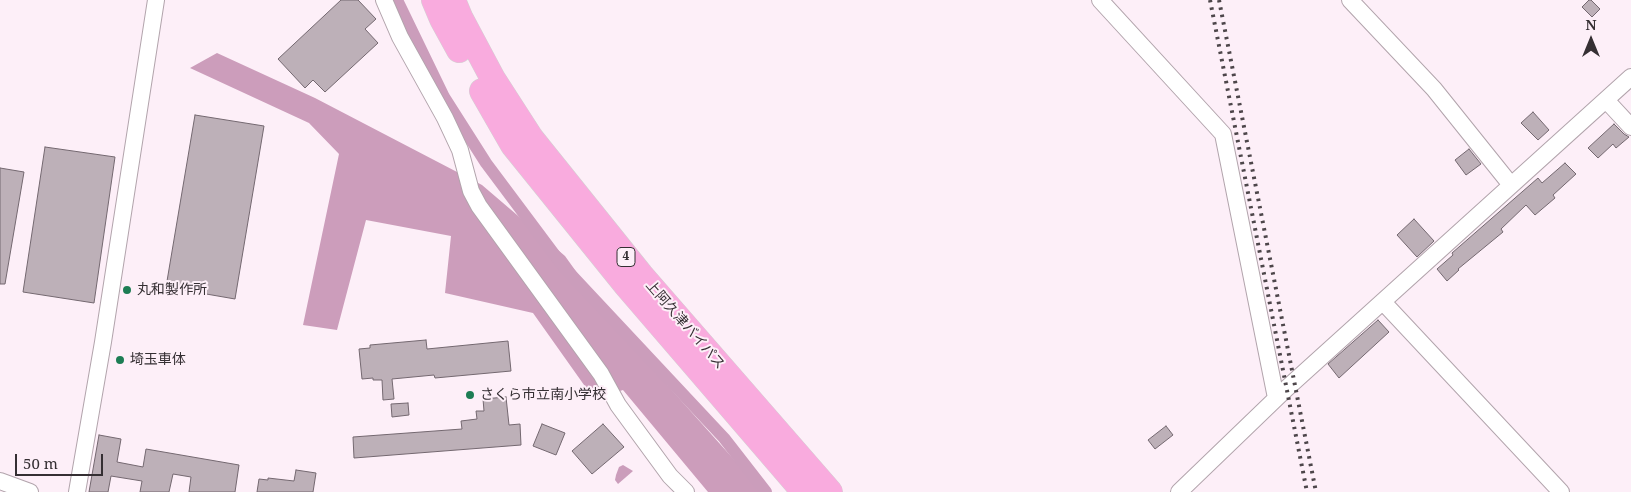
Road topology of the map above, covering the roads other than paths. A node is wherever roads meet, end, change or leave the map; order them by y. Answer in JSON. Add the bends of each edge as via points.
{"nodes":[{"id":1,"x":156,"y":0,"type":"edge"},
{"id":2,"x":384,"y":0,"type":"edge"},
{"id":3,"x":434,"y":0,"type":"edge"},
{"id":4,"x":453,"y":0,"type":"edge"},
{"id":5,"x":1100,"y":0,"type":"edge"},
{"id":6,"x":1350,"y":0,"type":"edge"},
{"id":7,"x":1631,"y":77,"type":"edge"},
{"id":8,"x":1606,"y":100,"type":"junction"},
{"id":9,"x":1631,"y":127,"type":"edge"},
{"id":10,"x":1511,"y":185,"type":"junction"},
{"id":11,"x":1383,"y":302,"type":"junction"},
{"id":12,"x":1276,"y":398,"type":"junction"},
{"id":13,"x":0,"y":481,"type":"edge"},
{"id":14,"x":29,"y":492,"type":"edge"},
{"id":15,"x":77,"y":492,"type":"edge"},
{"id":16,"x":686,"y":492,"type":"edge"},
{"id":17,"x":804,"y":492,"type":"edge"},
{"id":18,"x":830,"y":492,"type":"edge"},
{"id":19,"x":1178,"y":492,"type":"edge"},
{"id":20,"x":1562,"y":492,"type":"edge"}],
"edges":[{"from":1,"to":15,"type":"street","via":[[104,342]]},
{"from":2,"to":16,"type":"street","via":[[400,37],[446,118],[479,206],[601,374],[618,406],[670,476]]},
{"from":3,"to":17,"type":"highway","name":"上阿久津バイパス","number":"4","via":[[513,145],[626,285]]},
{"from":4,"to":18,"type":"highway","name":"上阿久津バイパス","number":"4","via":[[493,79],[531,138],[641,275]]},
{"from":5,"to":12,"type":"street","via":[[1223,134]]},
{"from":6,"to":10,"type":"street","via":[[1434,89]]},
{"from":7,"to":8,"type":"street"},
{"from":8,"to":9,"type":"street"},
{"from":8,"to":10,"type":"street"},
{"from":10,"to":11,"type":"street"},
{"from":11,"to":12,"type":"street"},
{"from":11,"to":20,"type":"street"},
{"from":12,"to":19,"type":"street"},
{"from":13,"to":14,"type":"street"}]}
